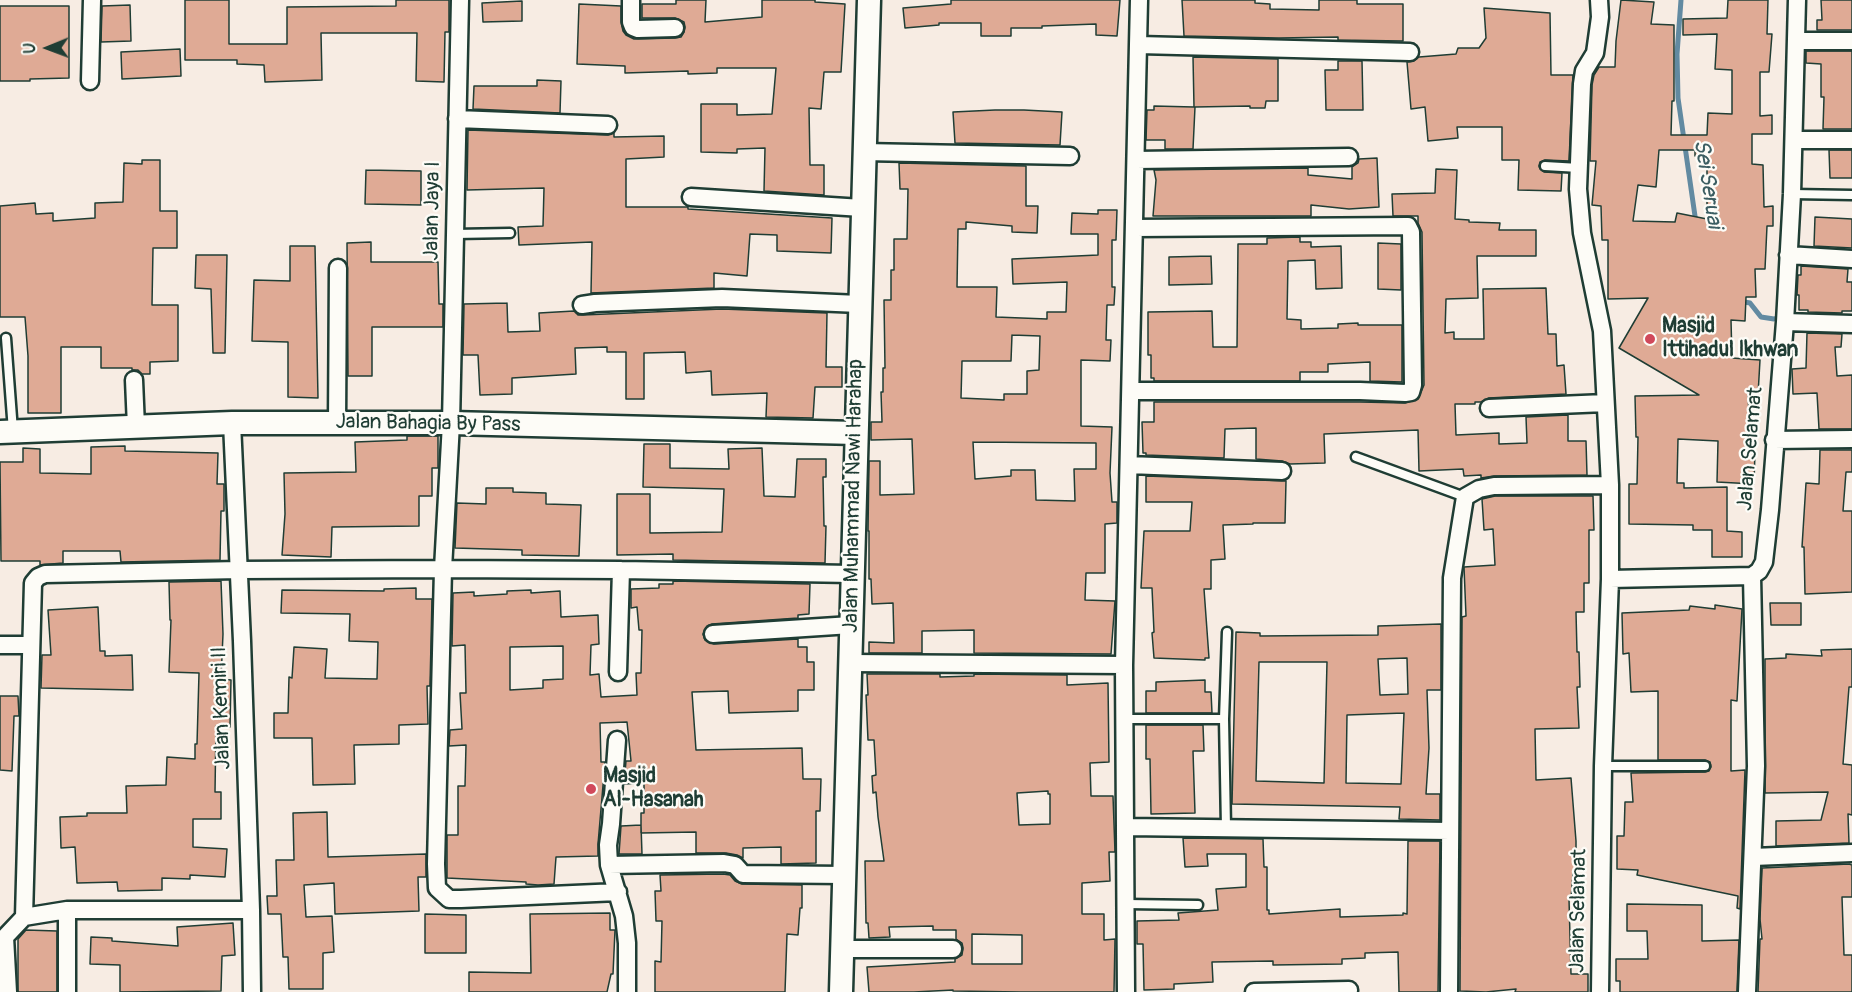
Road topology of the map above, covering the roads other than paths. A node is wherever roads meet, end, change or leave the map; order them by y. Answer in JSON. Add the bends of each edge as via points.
{"nodes":[{"id":1,"x":92,"y":0,"type":"edge"},
{"id":2,"x":460,"y":0,"type":"edge"},
{"id":3,"x":631,"y":0,"type":"edge"},
{"id":4,"x":869,"y":0,"type":"edge"},
{"id":5,"x":1139,"y":0,"type":"edge"},
{"id":6,"x":1599,"y":0,"type":"edge"},
{"id":7,"x":1797,"y":0,"type":"edge"},
{"id":8,"x":675,"y":28,"type":"dead end"},
{"id":9,"x":1796,"y":41,"type":"junction"},
{"id":10,"x":1852,"y":41,"type":"edge"},
{"id":11,"x":1139,"y":45,"type":"junction"},
{"id":12,"x":1410,"y":52,"type":"dead end"},
{"id":13,"x":90,"y":81,"type":"dead end"},
{"id":14,"x":457,"y":119,"type":"junction"},
{"id":15,"x":608,"y":125,"type":"dead end"},
{"id":16,"x":1794,"y":140,"type":"junction"},
{"id":17,"x":1852,"y":140,"type":"edge"},
{"id":18,"x":863,"y":152,"type":"junction"},
{"id":19,"x":1070,"y":156,"type":"dead end"},
{"id":20,"x":1349,"y":157,"type":"dead end"},
{"id":21,"x":1136,"y":160,"type":"junction"},
{"id":22,"x":1545,"y":166,"type":"dead end"},
{"id":23,"x":1579,"y":168,"type":"junction"},
{"id":24,"x":1792,"y":194,"type":"junction"},
{"id":25,"x":1852,"y":195,"type":"edge"},
{"id":26,"x":690,"y":197,"type":"dead end"},
{"id":27,"x":862,"y":208,"type":"junction"},
{"id":28,"x":1134,"y":228,"type":"junction"},
{"id":29,"x":510,"y":233,"type":"dead end"},
{"id":30,"x":455,"y":234,"type":"junction"},
{"id":31,"x":1788,"y":255,"type":"junction"},
{"id":32,"x":1852,"y":259,"type":"edge"},
{"id":33,"x":338,"y":268,"type":"dead end"},
{"id":34,"x":859,"y":304,"type":"junction"},
{"id":35,"x":582,"y":305,"type":"dead end"},
{"id":36,"x":1785,"y":322,"type":"junction"},
{"id":37,"x":1852,"y":324,"type":"edge"},
{"id":38,"x":6,"y":339,"type":"dead end"},
{"id":39,"x":134,"y":380,"type":"dead end"},
{"id":40,"x":1131,"y":391,"type":"junction"},
{"id":41,"x":1605,"y":403,"type":"junction"},
{"id":42,"x":1489,"y":408,"type":"dead end"},
{"id":43,"x":232,"y":423,"type":"junction"},
{"id":44,"x":337,"y":423,"type":"junction"},
{"id":45,"x":451,"y":423,"type":"junction"},
{"id":46,"x":136,"y":427,"type":"junction"},
{"id":47,"x":6,"y":432,"type":"edge"},
{"id":48,"x":856,"y":433,"type":"junction"},
{"id":49,"x":1852,"y":439,"type":"edge"},
{"id":50,"x":1774,"y":440,"type":"junction"},
{"id":51,"x":1356,"y":457,"type":"dead end"},
{"id":52,"x":1129,"y":465,"type":"junction"},
{"id":53,"x":1282,"y":471,"type":"dead end"},
{"id":54,"x":1610,"y":485,"type":"junction"},
{"id":55,"x":1465,"y":497,"type":"junction"},
{"id":56,"x":443,"y":569,"type":"junction"},
{"id":57,"x":239,"y":570,"type":"junction"},
{"id":58,"x":621,"y":570,"type":"junction"},
{"id":59,"x":852,"y":574,"type":"junction"},
{"id":60,"x":1752,"y":576,"type":"junction"},
{"id":61,"x":1610,"y":579,"type":"junction"},
{"id":62,"x":851,"y":625,"type":"junction"},
{"id":63,"x":1227,"y":632,"type":"dead end"},
{"id":64,"x":713,"y":634,"type":"dead end"},
{"id":65,"x":0,"y":645,"type":"edge"},
{"id":66,"x":30,"y":645,"type":"junction"},
{"id":67,"x":850,"y":663,"type":"junction"},
{"id":68,"x":1125,"y":665,"type":"junction"},
{"id":69,"x":618,"y":672,"type":"dead end"},
{"id":70,"x":1125,"y":719,"type":"junction"},
{"id":71,"x":1224,"y":719,"type":"junction"},
{"id":72,"x":617,"y":740,"type":"dead end"},
{"id":73,"x":1603,"y":766,"type":"junction"},
{"id":74,"x":1705,"y":766,"type":"dead end"},
{"id":75,"x":1126,"y":827,"type":"junction"},
{"id":76,"x":1226,"y":828,"type":"junction"},
{"id":77,"x":1450,"y":831,"type":"junction"},
{"id":78,"x":1852,"y":853,"type":"edge"},
{"id":79,"x":1753,"y":857,"type":"junction"},
{"id":80,"x":609,"y":865,"type":"junction"},
{"id":81,"x":844,"y":875,"type":"junction"},
{"id":82,"x":618,"y":892,"type":"junction"},
{"id":83,"x":1126,"y":904,"type":"junction"},
{"id":84,"x":1198,"y":905,"type":"dead end"},
{"id":85,"x":67,"y":910,"type":"junction"},
{"id":86,"x":251,"y":910,"type":"junction"},
{"id":87,"x":24,"y":917,"type":"junction"},
{"id":88,"x":3,"y":937,"type":"edge"},
{"id":89,"x":842,"y":949,"type":"junction"},
{"id":90,"x":953,"y":949,"type":"dead end"},
{"id":91,"x":1349,"y":990,"type":"dead end"},
{"id":92,"x":8,"y":992,"type":"edge"},
{"id":93,"x":67,"y":992,"type":"edge"},
{"id":94,"x":252,"y":992,"type":"edge"},
{"id":95,"x":627,"y":992,"type":"edge"},
{"id":96,"x":841,"y":992,"type":"edge"},
{"id":97,"x":1126,"y":992,"type":"edge"},
{"id":98,"x":1254,"y":992,"type":"edge"},
{"id":99,"x":1280,"y":992,"type":"edge"},
{"id":100,"x":1449,"y":992,"type":"edge"},
{"id":101,"x":1600,"y":992,"type":"edge"},
{"id":102,"x":1747,"y":992,"type":"edge"}],
"edges":[{"from":1,"to":13,"type":"street"},
{"from":2,"to":14,"type":"street","name":"Jalan Jaya I"},
{"from":3,"to":8,"type":"street","via":[[633,27]]},
{"from":4,"to":18,"type":"main road","name":"Jalan Muhammad Nawi Harahap"},
{"from":5,"to":11,"type":"street"},
{"from":6,"to":23,"type":"street","name":"Jalan Selamat","via":[[1595,53],[1584,71],[1582,84]]},
{"from":7,"to":9,"type":"street","name":"Jalan Selamat"},
{"from":9,"to":10,"type":"street"},
{"from":9,"to":16,"type":"street","name":"Jalan Selamat"},
{"from":11,"to":12,"type":"street"},
{"from":11,"to":21,"type":"street"},
{"from":14,"to":15,"type":"street"},
{"from":14,"to":30,"type":"street","name":"Jalan Jaya I"},
{"from":16,"to":17,"type":"street"},
{"from":16,"to":24,"type":"street","name":"Jalan Selamat"},
{"from":18,"to":19,"type":"street"},
{"from":18,"to":27,"type":"main road","name":"Jalan Muhammad Nawi Harahap"},
{"from":20,"to":21,"type":"street"},
{"from":21,"to":28,"type":"street"},
{"from":22,"to":23,"type":"lane"},
{"from":23,"to":41,"type":"street","name":"Jalan Selamat","via":[[1582,233],[1602,331]]},
{"from":24,"to":25,"type":"lane"},
{"from":24,"to":31,"type":"street","name":"Jalan Selamat"},
{"from":26,"to":27,"type":"street"},
{"from":27,"to":34,"type":"main road","name":"Jalan Muhammad Nawi Harahap"},
{"from":28,"to":40,"type":"street"},
{"from":28,"to":40,"type":"street","via":[[1408,226],[1413,385],[1411,392],[1406,393]]},
{"from":29,"to":30,"type":"lane"},
{"from":30,"to":45,"type":"street","name":"Jalan Jaya I"},
{"from":31,"to":32,"type":"street"},
{"from":31,"to":36,"type":"street","name":"Jalan Selamat"},
{"from":33,"to":44,"type":"street"},
{"from":34,"to":35,"type":"street","via":[[722,298]]},
{"from":34,"to":48,"type":"main road","name":"Jalan Muhammad Nawi Harahap"},
{"from":36,"to":37,"type":"street"},
{"from":36,"to":50,"type":"street","name":"Jalan Selamat"},
{"from":38,"to":47,"type":"lane"},
{"from":39,"to":46,"type":"street"},
{"from":40,"to":52,"type":"street"},
{"from":41,"to":42,"type":"street"},
{"from":41,"to":54,"type":"street","name":"Jalan Selamat"},
{"from":43,"to":44,"type":"main road","name":"Jalan Bahagia By Pass"},
{"from":43,"to":46,"type":"main road","name":"Jalan Bahagia By Pass"},
{"from":43,"to":57,"type":"street","name":"Jalan Kemiri II"},
{"from":44,"to":45,"type":"main road","name":"Jalan Bahagia By Pass"},
{"from":45,"to":48,"type":"main road","name":"Jalan Bahagia By Pass"},
{"from":45,"to":56,"type":"street","name":"Jalan Jaya I"},
{"from":46,"to":47,"type":"main road","name":"Jalan Bahagia By Pass"},
{"from":48,"to":59,"type":"main road","name":"Jalan Muhammad Nawi Harahap"},
{"from":49,"to":50,"type":"street"},
{"from":50,"to":60,"type":"street","name":"Jalan Selamat","via":[[1764,562]]},
{"from":51,"to":55,"type":"lane"},
{"from":52,"to":53,"type":"street"},
{"from":52,"to":68,"type":"street"},
{"from":54,"to":55,"type":"street","via":[[1494,486]]},
{"from":54,"to":61,"type":"street","name":"Jalan Selamat"},
{"from":55,"to":77,"type":"street","via":[[1452,578]]},
{"from":56,"to":57,"type":"street"},
{"from":56,"to":58,"type":"street"},
{"from":56,"to":82,"type":"street","name":"Jalan Jaya I","via":[[437,888],[449,899],[461,900]]},
{"from":57,"to":66,"type":"street","via":[[45,574],[33,583]]},
{"from":57,"to":86,"type":"street","name":"Jalan Kemiri II"},
{"from":58,"to":59,"type":"street"},
{"from":58,"to":69,"type":"street"},
{"from":59,"to":62,"type":"main road","name":"Jalan Muhammad Nawi Harahap"},
{"from":60,"to":61,"type":"street"},
{"from":60,"to":79,"type":"street","via":[[1756,766]]},
{"from":61,"to":73,"type":"street","name":"Jalan Selamat"},
{"from":62,"to":64,"type":"street"},
{"from":62,"to":67,"type":"main road","name":"Jalan Muhammad Nawi Harahap"},
{"from":63,"to":71,"type":"lane"},
{"from":65,"to":66,"type":"street"},
{"from":66,"to":87,"type":"street"},
{"from":67,"to":68,"type":"street"},
{"from":67,"to":81,"type":"main road","name":"Jalan Muhammad Nawi Harahap"},
{"from":68,"to":70,"type":"street"},
{"from":70,"to":71,"type":"lane"},
{"from":70,"to":75,"type":"street"},
{"from":71,"to":76,"type":"lane"},
{"from":72,"to":80,"type":"street"},
{"from":73,"to":74,"type":"lane"},
{"from":73,"to":101,"type":"street","name":"Jalan Selamat"},
{"from":75,"to":76,"type":"street"},
{"from":75,"to":83,"type":"street"},
{"from":76,"to":77,"type":"street"},
{"from":77,"to":100,"type":"street"},
{"from":78,"to":79,"type":"street"},
{"from":79,"to":102,"type":"street"},
{"from":80,"to":81,"type":"street","via":[[724,863],[732,864],[743,874]]},
{"from":80,"to":82,"type":"street"},
{"from":81,"to":89,"type":"main road","name":"Jalan Muhammad Nawi Harahap"},
{"from":82,"to":95,"type":"street","via":[[627,943]]},
{"from":83,"to":84,"type":"lane"},
{"from":83,"to":97,"type":"street"},
{"from":85,"to":86,"type":"street"},
{"from":85,"to":87,"type":"street"},
{"from":85,"to":93,"type":"street"},
{"from":86,"to":94,"type":"street","name":"Jalan Kemiri II"},
{"from":87,"to":88,"type":"street"},
{"from":88,"to":92,"type":"street"},
{"from":89,"to":90,"type":"street"},
{"from":89,"to":96,"type":"main road","name":"Jalan Muhammad Nawi Harahap"},
{"from":91,"to":99,"type":"street"},
{"from":98,"to":99,"type":"street"}]}
